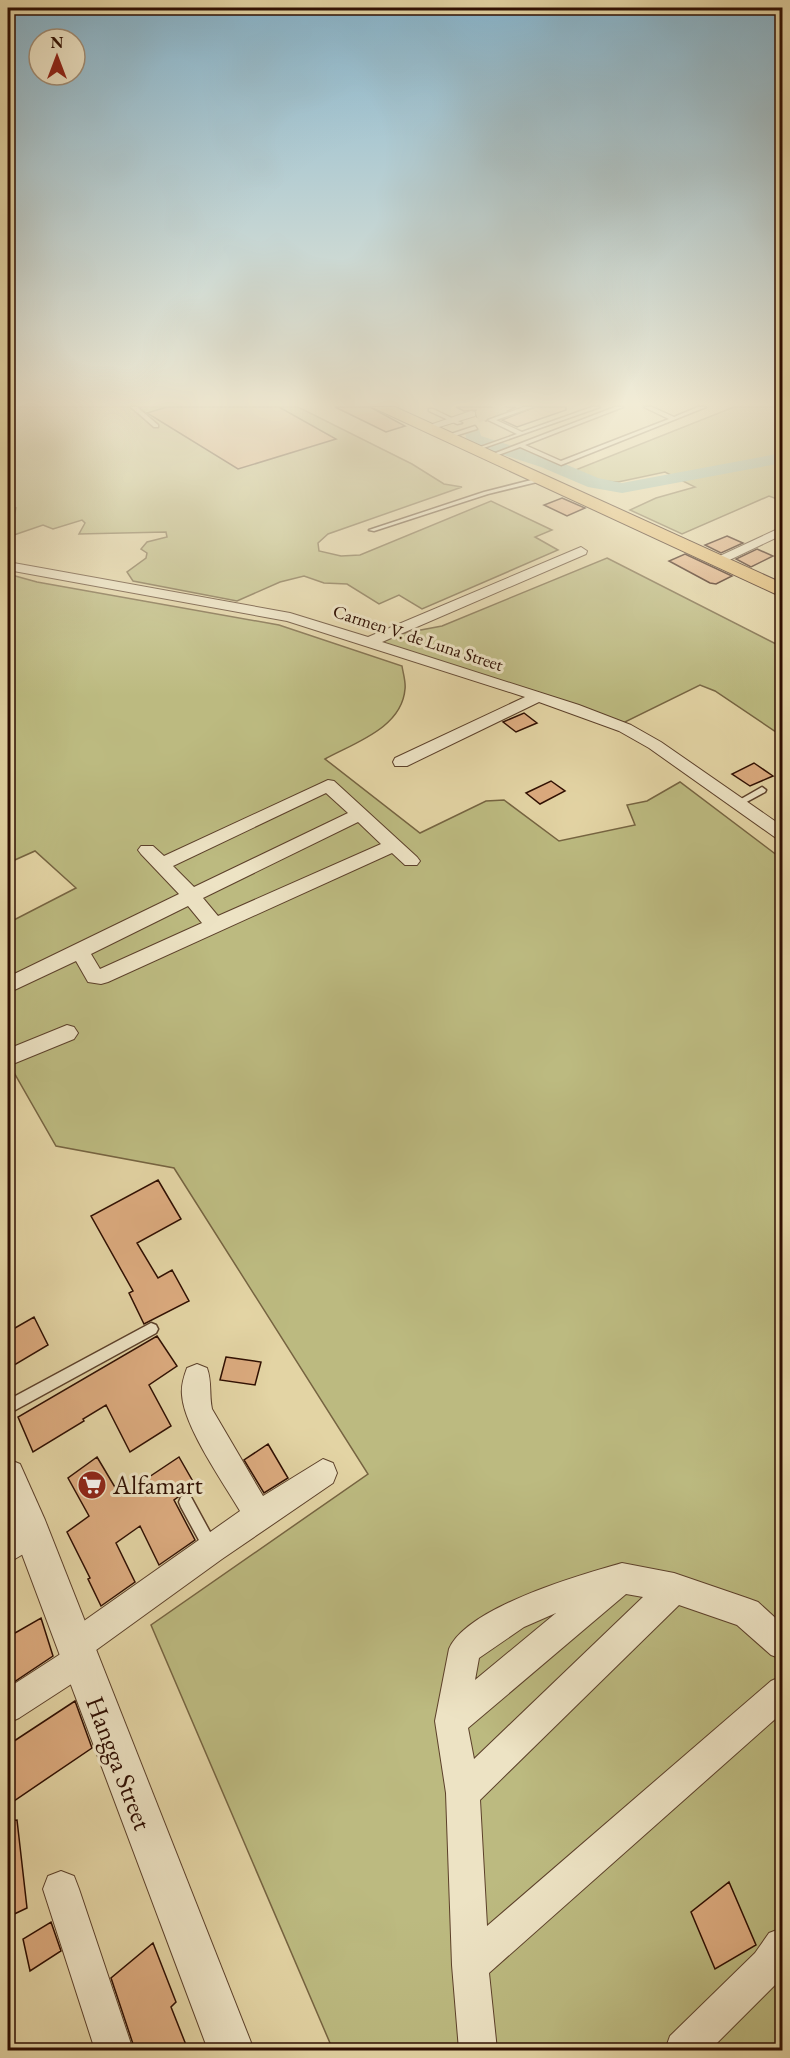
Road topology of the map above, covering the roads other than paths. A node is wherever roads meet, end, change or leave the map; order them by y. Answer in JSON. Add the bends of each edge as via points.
{"nodes":[{"id":1,"x":455,"y":503,"type":"edge"},
{"id":2,"x":589,"y":503,"type":"edge"},
{"id":3,"x":372,"y":530,"type":"dead end"},
{"id":4,"x":783,"y":531,"type":"edge"},
{"id":5,"x":580,"y":551,"type":"dead end"},
{"id":6,"x":716,"y":561,"type":"junction"},
{"id":7,"x":8,"y":566,"type":"edge"},
{"id":8,"x":778,"y":585,"type":"edge"},
{"id":9,"x":370,"y":642,"type":"junction"},
{"id":10,"x":538,"y":697,"type":"junction"},
{"id":11,"x":401,"y":762,"type":"dead end"},
{"id":12,"x":762,"y":790,"type":"dead end"},
{"id":13,"x":738,"y":803,"type":"junction"},
{"id":14,"x":359,"y":814,"type":"junction"},
{"id":15,"x":783,"y":834,"type":"edge"},
{"id":16,"x":394,"y":845,"type":"junction"},
{"id":17,"x":147,"y":850,"type":"dead end"},
{"id":18,"x":411,"y":861,"type":"dead end"},
{"id":19,"x":161,"y":865,"type":"junction"},
{"id":20,"x":191,"y":896,"type":"junction"},
{"id":21,"x":215,"y":926,"type":"junction"},
{"id":22,"x":80,"y":952,"type":"junction"},
{"id":23,"x":8,"y":986,"type":"edge"},
{"id":24,"x":68,"y":1033,"type":"dead end"},
{"id":25,"x":8,"y":1058,"type":"edge"},
{"id":26,"x":151,"y":1329,"type":"dead end"},
{"id":27,"x":197,"y":1377,"type":"dead end"},
{"id":28,"x":8,"y":1407,"type":"edge"},
{"id":29,"x":323,"y":1473,"type":"dead end"},
{"id":30,"x":8,"y":1476,"type":"edge"},
{"id":31,"x":186,"y":1502,"type":"dead end"},
{"id":32,"x":259,"y":1516,"type":"junction"},
{"id":33,"x":20,"y":1541,"type":"edge"},
{"id":34,"x":211,"y":1548,"type":"junction"},
{"id":35,"x":622,"y":1578,"type":"junction"},
{"id":36,"x":674,"y":1588,"type":"junction"},
{"id":37,"x":783,"y":1644,"type":"edge"},
{"id":38,"x":77,"y":1653,"type":"junction"},
{"id":39,"x":783,"y":1692,"type":"edge"},
{"id":40,"x":8,"y":1707,"type":"edge"},
{"id":41,"x":451,"y":1721,"type":"junction"},
{"id":42,"x":462,"y":1793,"type":"junction"},
{"id":43,"x":61,"y":1889,"type":"dead end"},
{"id":44,"x":783,"y":1946,"type":"edge"},
{"id":45,"x":470,"y":1965,"type":"junction"},
{"id":46,"x":114,"y":2050,"type":"edge"},
{"id":47,"x":231,"y":2050,"type":"edge"},
{"id":48,"x":478,"y":2050,"type":"edge"},
{"id":49,"x":684,"y":2050,"type":"edge"}],
"edges":[{"from":1,"to":3,"type":"lane"},
{"from":2,"to":6,"type":"highway"},
{"from":4,"to":6,"type":"street"},
{"from":5,"to":9,"type":"street"},
{"from":6,"to":8,"type":"highway"},
{"from":7,"to":9,"type":"street","name":"Carmen V. de Luna Street","via":[[290,617]]},
{"from":9,"to":10,"type":"street","name":"Carmen V. de Luna Street"},
{"from":10,"to":11,"type":"street"},
{"from":10,"to":13,"type":"street","name":"Carmen V. de Luna Street","via":[[625,728]]},
{"from":12,"to":13,"type":"lane"},
{"from":13,"to":15,"type":"street","name":"Carmen V. de Luna Street"},
{"from":14,"to":16,"type":"street"},
{"from":14,"to":19,"type":"street","via":[[322,779]]},
{"from":14,"to":20,"type":"street"},
{"from":16,"to":18,"type":"street"},
{"from":16,"to":21,"type":"street"},
{"from":17,"to":19,"type":"street"},
{"from":19,"to":20,"type":"street"},
{"from":20,"to":21,"type":"street"},
{"from":20,"to":22,"type":"street"},
{"from":21,"to":22,"type":"street","via":[[101,977],[95,977]]},
{"from":22,"to":23,"type":"street"},
{"from":24,"to":25,"type":"street"},
{"from":26,"to":28,"type":"lane"},
{"from":27,"to":32,"type":"street","via":[[195,1394],[200,1414]]},
{"from":29,"to":32,"type":"street"},
{"from":30,"to":33,"type":"street","name":"Hangga Street"},
{"from":31,"to":34,"type":"lane"},
{"from":32,"to":34,"type":"street"},
{"from":33,"to":38,"type":"street","name":"Hangga Street"},
{"from":34,"to":38,"type":"street"},
{"from":35,"to":36,"type":"street"},
{"from":35,"to":41,"type":"street"},
{"from":35,"to":41,"type":"street","via":[[562,1595],[513,1616],[465,1649]]},
{"from":36,"to":37,"type":"street","via":[[747,1613]]},
{"from":36,"to":42,"type":"street"},
{"from":38,"to":40,"type":"street"},
{"from":38,"to":47,"type":"street","name":"Hangga Street"},
{"from":39,"to":45,"type":"street"},
{"from":41,"to":42,"type":"street"},
{"from":42,"to":45,"type":"street"},
{"from":43,"to":46,"type":"street"},
{"from":44,"to":49,"type":"street"},
{"from":45,"to":48,"type":"street"}]}
